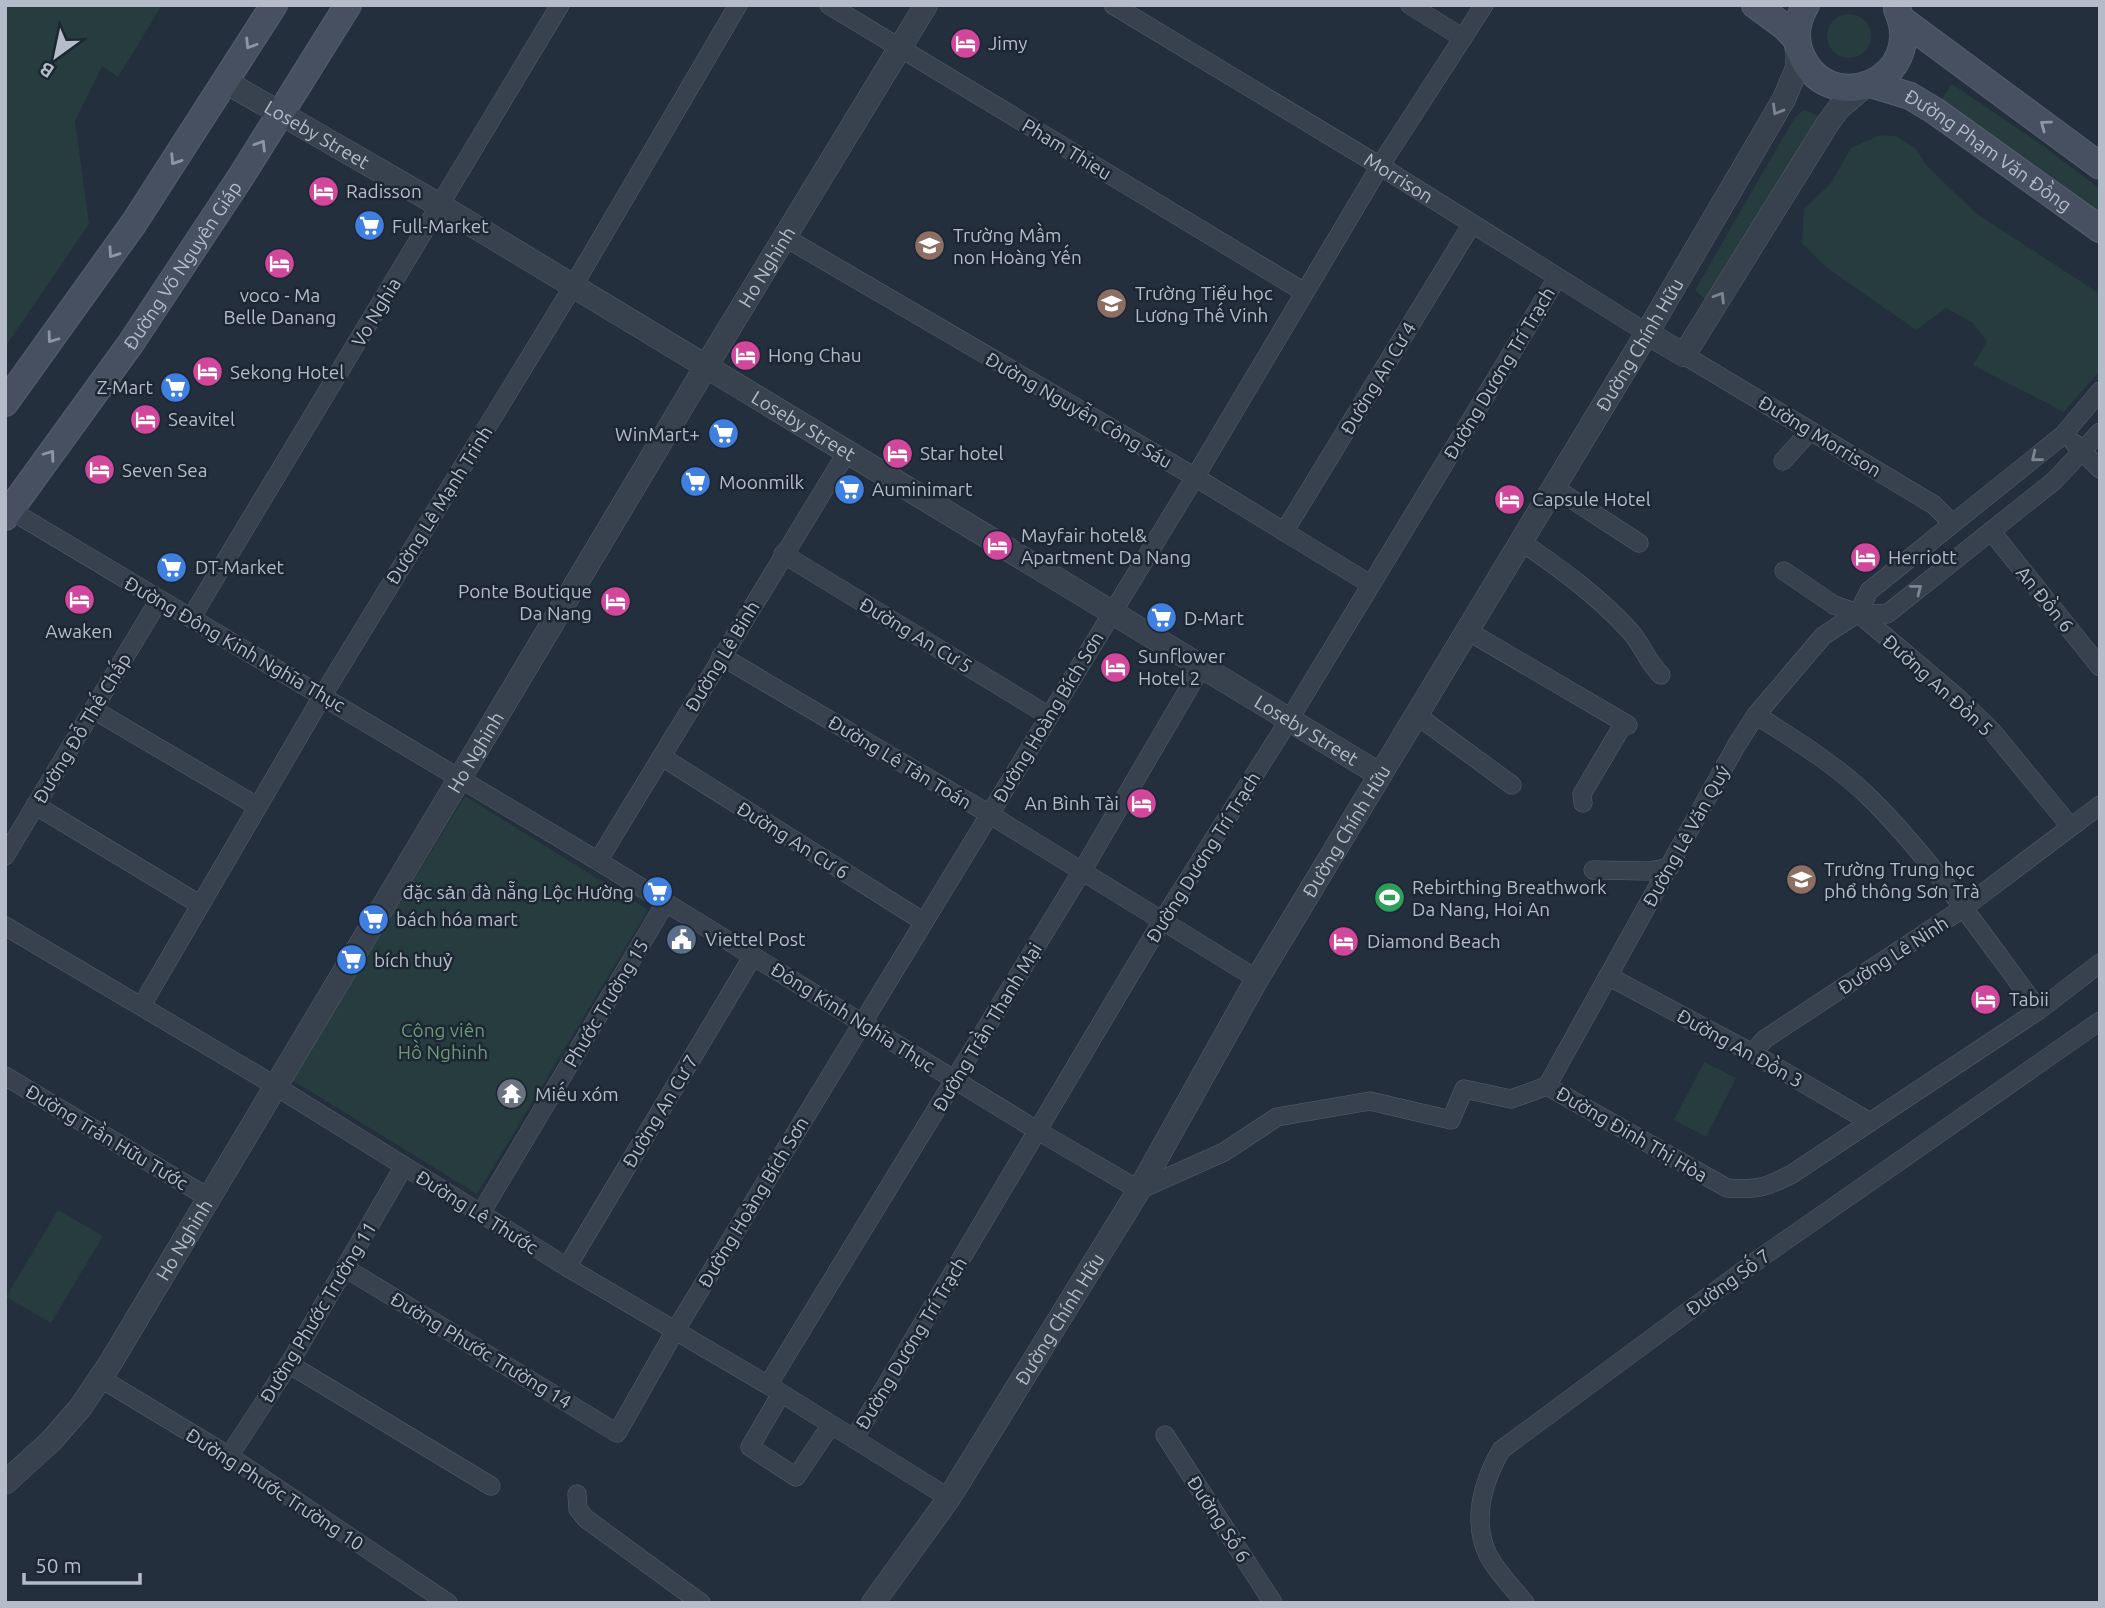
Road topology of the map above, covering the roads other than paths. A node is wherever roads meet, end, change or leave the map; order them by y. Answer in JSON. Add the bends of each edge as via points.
{"nodes":[{"id":1,"x":274,"y":5,"type":"edge"},
{"id":2,"x":348,"y":5,"type":"edge"},
{"id":3,"x":560,"y":5,"type":"edge"},
{"id":4,"x":738,"y":5,"type":"edge"},
{"id":5,"x":829,"y":5,"type":"edge"},
{"id":6,"x":926,"y":5,"type":"edge"},
{"id":7,"x":1113,"y":5,"type":"edge"},
{"id":8,"x":1410,"y":5,"type":"edge"},
{"id":9,"x":1484,"y":5,"type":"edge"},
{"id":10,"x":1755,"y":5,"type":"edge"},
{"id":11,"x":1806,"y":5,"type":"edge"},
{"id":12,"x":1897,"y":9,"type":"edge"},
{"id":13,"x":1464,"y":38,"type":"junction"},
{"id":14,"x":1798,"y":43,"type":"junction"},
{"id":15,"x":900,"y":48,"type":"junction"},
{"id":16,"x":226,"y":82,"type":"junction"},
{"id":17,"x":1868,"y":85,"type":"junction"},
{"id":18,"x":280,"y":114,"type":"junction"},
{"id":19,"x":1380,"y":166,"type":"junction"},
{"id":20,"x":2100,"y":166,"type":"edge"},
{"id":21,"x":441,"y":206,"type":"junction"},
{"id":22,"x":1472,"y":224,"type":"junction"},
{"id":23,"x":2100,"y":229,"type":"edge"},
{"id":24,"x":786,"y":238,"type":"junction"},
{"id":25,"x":1557,"y":278,"type":"junction"},
{"id":26,"x":572,"y":288,"type":"junction"},
{"id":27,"x":1304,"y":292,"type":"junction"},
{"id":28,"x":1647,"y":333,"type":"junction"},
{"id":29,"x":1684,"y":355,"type":"junction"},
{"id":30,"x":705,"y":368,"type":"junction"},
{"id":31,"x":2100,"y":391,"type":"edge"},
{"id":32,"x":5,"y":403,"type":"edge"},
{"id":33,"x":1810,"y":431,"type":"junction"},
{"id":34,"x":2100,"y":432,"type":"edge"},
{"id":35,"x":2063,"y":435,"type":"junction"},
{"id":36,"x":2082,"y":451,"type":"junction"},
{"id":37,"x":847,"y":452,"type":"junction"},
{"id":38,"x":1783,"y":461,"type":"dead end"},
{"id":39,"x":2100,"y":469,"type":"edge"},
{"id":40,"x":1195,"y":477,"type":"junction"},
{"id":41,"x":1553,"y":487,"type":"junction"},
{"id":42,"x":7,"y":511,"type":"edge"},
{"id":43,"x":1952,"y":523,"type":"junction"},
{"id":44,"x":1991,"y":531,"type":"junction"},
{"id":45,"x":1284,"y":532,"type":"junction"},
{"id":46,"x":1521,"y":541,"type":"junction"},
{"id":47,"x":1639,"y":543,"type":"dead end"},
{"id":48,"x":783,"y":554,"type":"junction"},
{"id":49,"x":1784,"y":571,"type":"dead end"},
{"id":50,"x":1370,"y":584,"type":"junction"},
{"id":51,"x":159,"y":600,"type":"junction"},
{"id":52,"x":1111,"y":612,"type":"junction"},
{"id":53,"x":1858,"y":613,"type":"junction"},
{"id":54,"x":191,"y":618,"type":"junction"},
{"id":55,"x":1466,"y":630,"type":"junction"},
{"id":56,"x":721,"y":656,"type":"junction"},
{"id":57,"x":1202,"y":666,"type":"junction"},
{"id":58,"x":2100,"y":667,"type":"edge"},
{"id":59,"x":1661,"y":676,"type":"dead end"},
{"id":60,"x":323,"y":695,"type":"junction"},
{"id":61,"x":94,"y":710,"type":"junction"},
{"id":62,"x":1415,"y":714,"type":"junction"},
{"id":63,"x":1756,"y":715,"type":"junction"},
{"id":64,"x":1049,"y":716,"type":"junction"},
{"id":65,"x":1289,"y":720,"type":"junction"},
{"id":66,"x":662,"y":757,"type":"junction"},
{"id":67,"x":1379,"y":774,"type":"junction"},
{"id":68,"x":460,"y":779,"type":"junction"},
{"id":69,"x":1512,"y":785,"type":"dead end"},
{"id":70,"x":1583,"y":803,"type":"dead end"},
{"id":71,"x":35,"y":805,"type":"junction"},
{"id":72,"x":2100,"y":805,"type":"edge"},
{"id":73,"x":257,"y":806,"type":"junction"},
{"id":74,"x":989,"y":814,"type":"junction"},
{"id":75,"x":2070,"y":826,"type":"junction"},
{"id":76,"x":5,"y":856,"type":"edge"},
{"id":77,"x":598,"y":861,"type":"junction"},
{"id":78,"x":1670,"y":867,"type":"junction"},
{"id":79,"x":1593,"y":870,"type":"dead end"},
{"id":80,"x":1082,"y":871,"type":"junction"},
{"id":81,"x":666,"y":902,"type":"junction"},
{"id":82,"x":199,"y":904,"type":"junction"},
{"id":83,"x":1962,"y":909,"type":"junction"},
{"id":84,"x":1162,"y":920,"type":"junction"},
{"id":85,"x":924,"y":922,"type":"junction"},
{"id":86,"x":5,"y":926,"type":"edge"},
{"id":87,"x":753,"y":956,"type":"junction"},
{"id":88,"x":2100,"y":963,"type":"edge"},
{"id":89,"x":1608,"y":976,"type":"junction"},
{"id":90,"x":1257,"y":979,"type":"junction"},
{"id":91,"x":142,"y":1005,"type":"junction"},
{"id":92,"x":2039,"y":1010,"type":"junction"},
{"id":93,"x":2100,"y":1021,"type":"edge"},
{"id":94,"x":863,"y":1022,"type":"junction"},
{"id":95,"x":1752,"y":1053,"type":"junction"},
{"id":96,"x":5,"y":1076,"type":"edge"},
{"id":97,"x":955,"y":1080,"type":"junction"},
{"id":98,"x":275,"y":1086,"type":"junction"},
{"id":99,"x":1547,"y":1086,"type":"junction"},
{"id":100,"x":1870,"y":1122,"type":"junction"},
{"id":101,"x":1038,"y":1131,"type":"junction"},
{"id":102,"x":404,"y":1166,"type":"junction"},
{"id":103,"x":1139,"y":1190,"type":"junction"},
{"id":104,"x":209,"y":1198,"type":"junction"},
{"id":105,"x":481,"y":1213,"type":"junction"},
{"id":106,"x":567,"y":1267,"type":"junction"},
{"id":107,"x":345,"y":1268,"type":"junction"},
{"id":108,"x":674,"y":1331,"type":"junction"},
{"id":109,"x":289,"y":1364,"type":"junction"},
{"id":110,"x":100,"y":1378,"type":"junction"},
{"id":111,"x":774,"y":1389,"type":"junction"},
{"id":112,"x":831,"y":1425,"type":"junction"},
{"id":113,"x":617,"y":1433,"type":"joint"},
{"id":114,"x":1165,"y":1435,"type":"dead end"},
{"id":115,"x":854,"y":1439,"type":"junction"},
{"id":116,"x":229,"y":1457,"type":"junction"},
{"id":117,"x":5,"y":1483,"type":"edge"},
{"id":118,"x":491,"y":1486,"type":"dead end"},
{"id":119,"x":577,"y":1494,"type":"dead end"},
{"id":120,"x":949,"y":1498,"type":"junction"},
{"id":121,"x":448,"y":1603,"type":"edge"},
{"id":122,"x":701,"y":1603,"type":"edge"},
{"id":123,"x":873,"y":1603,"type":"edge"},
{"id":124,"x":1273,"y":1603,"type":"edge"},
{"id":125,"x":1525,"y":1603,"type":"edge"}],
"edges":[{"from":1,"to":16,"type":"main road","one_way":true},
{"from":2,"to":18,"type":"main road","name":"Đường Võ Nguyên Giáp"},
{"from":3,"to":21,"type":"street","name":"Vo Nghia"},
{"from":4,"to":26,"type":"street","name":"Đường Lê Mạnh Trinh"},
{"from":5,"to":15,"type":"street","name":"Pham Thieu"},
{"from":6,"to":15,"type":"street","name":"Ho Nghinh"},
{"from":7,"to":19,"type":"street","name":"Morrison"},
{"from":8,"to":13,"type":"street"},
{"from":9,"to":13,"type":"street","name":"Đường Hoàng Bích Sơn"},
{"from":10,"to":14,"type":"main road"},
{"from":11,"to":14,"type":"main road","via":[[1798,26]]},
{"from":12,"to":17,"type":"main road","via":[[1903,45],[1899,57]]},
{"from":20,"to":12,"type":"main road","one_way":true},
{"from":13,"to":19,"type":"street","name":"Đường Hoàng Bích Sơn"},
{"from":14,"to":17,"type":"main road","name":"Đường Phạm Văn Đồng","via":[[1803,60],[1824,81],[1851,88]]},
{"from":14,"to":28,"type":"street","name":"Đường Chính Hữu","one_way":true,"via":[[1797,68],[1784,99]]},
{"from":15,"to":24,"type":"street","name":"Ho Nghinh"},
{"from":15,"to":27,"type":"street","name":"Pham Thieu"},
{"from":16,"to":18,"type":"street","name":"Loseby Street"},
{"from":16,"to":32,"type":"main road","one_way":true,"via":[[134,223]]},
{"from":17,"to":23,"type":"main road","name":"Đường Phạm Văn Đồng","via":[[1910,96],[1935,111]]},
{"from":29,"to":17,"type":"street","one_way":true,"via":[[1828,123]]},
{"from":18,"to":21,"type":"street","name":"Loseby Street"},
{"from":42,"to":18,"type":"main road","name":"Đường Võ Nguyên Giáp","one_way":true,"via":[[131,343]]},
{"from":19,"to":22,"type":"street","name":"Morrison"},
{"from":19,"to":27,"type":"street","name":"Đường Hoàng Bích Sơn"},
{"from":21,"to":26,"type":"street","name":"Loseby Street"},
{"from":21,"to":54,"type":"street","name":"Vo Nghia"},
{"from":22,"to":25,"type":"street","name":"Morrison"},
{"from":22,"to":45,"type":"street","name":"Đường An Cư 4"},
{"from":24,"to":30,"type":"street","name":"Ho Nghinh"},
{"from":24,"to":40,"type":"street","name":"Đường Nguyễn Công Sáu"},
{"from":25,"to":28,"type":"street","name":"Morrison"},
{"from":25,"to":50,"type":"street","name":"Đường Dương Trí Trạch"},
{"from":26,"to":30,"type":"street","name":"Loseby Street"},
{"from":26,"to":60,"type":"street","name":"Đường Lê Mạnh Trinh"},
{"from":27,"to":40,"type":"street","name":"Đường Hoàng Bích Sơn"},
{"from":28,"to":29,"type":"street","name":"Morrison"},
{"from":28,"to":41,"type":"street","name":"Đường Chính Hữu"},
{"from":29,"to":33,"type":"street","name":"Đường Morrison"},
{"from":30,"to":37,"type":"street","name":"Loseby Street"},
{"from":30,"to":68,"type":"street","name":"Ho Nghinh"},
{"from":31,"to":35,"type":"street","name":"Đường Lê Văn Quý"},
{"from":33,"to":38,"type":"street"},
{"from":33,"to":43,"type":"street","name":"Đường Morrison","via":[[1934,505]]},
{"from":34,"to":36,"type":"street","name":"Đường Lê Văn Quý"},
{"from":35,"to":36,"type":"street"},
{"from":35,"to":43,"type":"street","name":"Đường Lê Văn Quý","one_way":true},
{"from":36,"to":39,"type":"street"},
{"from":36,"to":44,"type":"street","name":"Đường Lê Văn Quý","via":[[2054,481]]},
{"from":37,"to":48,"type":"street","name":"Đường Lê Binh"},
{"from":37,"to":52,"type":"street","name":"Loseby Street"},
{"from":40,"to":45,"type":"street","name":"Đường Nguyễn Công Sáu"},
{"from":40,"to":52,"type":"street","name":"Đường Hoàng Bích Sơn"},
{"from":41,"to":46,"type":"street","name":"Đường Chính Hữu"},
{"from":41,"to":47,"type":"street"},
{"from":42,"to":51,"type":"street","name":"Đường Đông Kinh Nghĩa Thục"},
{"from":43,"to":53,"type":"street","name":"Đường Lê Văn Quý","via":[[1869,591]]},
{"from":53,"to":44,"type":"street","name":"Đường Lê Văn Quý","one_way":true,"via":[[1887,614]]},
{"from":44,"to":58,"type":"street","name":"An Đồn 6"},
{"from":45,"to":50,"type":"street","name":"Đường Nguyễn Công Sáu"},
{"from":46,"to":55,"type":"street","name":"Đường Chính Hữu"},
{"from":46,"to":59,"type":"street","via":[[1574,578],[1623,624]]},
{"from":48,"to":56,"type":"street","name":"Đường Lê Binh"},
{"from":48,"to":64,"type":"street","name":"Đường An Cư 5"},
{"from":49,"to":53,"type":"street","name":"Đường An Đồn 5","via":[[1834,605]]},
{"from":50,"to":65,"type":"street","name":"Đường Dương Trí Trạch"},
{"from":51,"to":54,"type":"street","name":"Đường Đông Kinh Nghĩa Thục"},
{"from":51,"to":61,"type":"street","name":"Đường Đỗ Thế Chấp"},
{"from":52,"to":57,"type":"street","name":"Loseby Street"},
{"from":52,"to":64,"type":"street","name":"Đường Hoàng Bích Sơn"},
{"from":53,"to":63,"type":"street","name":"Đường Lê Văn Quý","via":[[1823,636]]},
{"from":53,"to":75,"type":"street","name":"Đường An Đồn 5","via":[[1992,731]]},
{"from":54,"to":60,"type":"street","name":"Đường Đông Kinh Nghĩa Thục"},
{"from":55,"to":62,"type":"street","name":"Đường Chính Hữu"},
{"from":55,"to":70,"type":"street","via":[[1626,724],[1582,794]]},
{"from":56,"to":66,"type":"street","name":"Đường Lê Binh"},
{"from":56,"to":74,"type":"street","name":"Đường Lê Tân Toán"},
{"from":57,"to":65,"type":"street","name":"Loseby Street"},
{"from":57,"to":80,"type":"street","name":"Đường Trần Thanh Mại"},
{"from":60,"to":68,"type":"street","name":"Đường Đông Kinh Nghĩa Thục"},
{"from":60,"to":73,"type":"street","name":"Đường Lê Mạnh Trinh"},
{"from":61,"to":71,"type":"street","name":"Đường Đỗ Thế Chấp"},
{"from":61,"to":73,"type":"street"},
{"from":62,"to":67,"type":"street","name":"Đường Chính Hữu"},
{"from":62,"to":69,"type":"street"},
{"from":63,"to":78,"type":"street","name":"Đường Lê Văn Quý"},
{"from":63,"to":83,"type":"street","via":[[1812,751],[1871,799]]},
{"from":64,"to":74,"type":"street","name":"Đường Hoàng Bích Sơn"},
{"from":65,"to":67,"type":"street","name":"Loseby Street"},
{"from":65,"to":84,"type":"street","name":"Đường Dương Trí Trạch"},
{"from":66,"to":77,"type":"street","name":"Đường Lê Binh"},
{"from":66,"to":85,"type":"street","name":"Đường An Cư 6"},
{"from":67,"to":90,"type":"street","name":"Đường Chính Hữu"},
{"from":68,"to":77,"type":"street","name":"Đông Kinh Nghĩa Thục"},
{"from":68,"to":98,"type":"street","name":"Ho Nghinh"},
{"from":71,"to":76,"type":"street","name":"Đường Đỗ Thế Chấp"},
{"from":71,"to":82,"type":"street"},
{"from":72,"to":75,"type":"street","name":"Đường Lê Ninh"},
{"from":73,"to":82,"type":"street","name":"Đường Lê Mạnh Trinh"},
{"from":74,"to":80,"type":"street","name":"Đường Lê Tân Toán"},
{"from":74,"to":85,"type":"street","name":"Đường Hoàng Bích Sơn"},
{"from":75,"to":83,"type":"street","name":"Đường Lê Ninh"},
{"from":77,"to":81,"type":"street","name":"Đông Kinh Nghĩa Thục"},
{"from":78,"to":79,"type":"street","via":[[1649,872]]},
{"from":78,"to":89,"type":"street","name":"Đường Lê Văn Quý"},
{"from":80,"to":84,"type":"street","name":"Đường Lê Tân Toán"},
{"from":80,"to":97,"type":"street","name":"Đường Trần Thanh Mại"},
{"from":81,"to":87,"type":"street","name":"Đông Kinh Nghĩa Thục"},
{"from":81,"to":105,"type":"street","name":"Phước Trường 15"},
{"from":82,"to":91,"type":"street","name":"Đường Lê Mạnh Trinh"},
{"from":83,"to":92,"type":"street"},
{"from":83,"to":95,"type":"street","name":"Đường Lê Ninh","via":[[1765,1039]]},
{"from":84,"to":90,"type":"street","name":"Đường Lê Tân Toán"},
{"from":84,"to":101,"type":"street","name":"Đường Dương Trí Trạch"},
{"from":85,"to":94,"type":"street","name":"Đường Hoàng Bích Sơn"},
{"from":86,"to":91,"type":"street","name":"Đường Lê Thước"},
{"from":87,"to":94,"type":"street","name":"Đông Kinh Nghĩa Thục"},
{"from":87,"to":106,"type":"street","name":"Đường An Cư 7"},
{"from":88,"to":92,"type":"street","name":"Đường Đinh Thị Hòa"},
{"from":89,"to":95,"type":"street","name":"Đường An Đồn 3"},
{"from":89,"to":99,"type":"street","name":"Đường Lê Văn Quý"},
{"from":90,"to":103,"type":"street","name":"Đường Chính Hữu"},
{"from":91,"to":98,"type":"street","name":"Đường Lê Thước"},
{"from":92,"to":100,"type":"street","name":"Đường Đinh Thị Hòa"},
{"from":93,"to":125,"type":"street","name":"Đường Số 7","via":[[1776,1246],[1501,1450],[1481,1499],[1481,1533],[1489,1556]]},
{"from":94,"to":97,"type":"street","name":"Đông Kinh Nghĩa Thục"},
{"from":94,"to":108,"type":"street","name":"Đường Hoàng Bích Sơn"},
{"from":95,"to":100,"type":"street","name":"Đường An Đồn 3"},
{"from":96,"to":104,"type":"street","name":"Đường Trần Hữu Tước"},
{"from":97,"to":101,"type":"street","name":"Đông Kinh Nghĩa Thục"},
{"from":97,"to":111,"type":"street","name":"Đường Trần Thanh Mại"},
{"from":98,"to":102,"type":"street","name":"Đường Lê Thước"},
{"from":98,"to":104,"type":"street","name":"Ho Nghinh"},
{"from":99,"to":100,"type":"street","name":"Đường Đinh Thị Hòa","via":[[1727,1188],[1768,1187]]},
{"from":99,"to":103,"type":"street","name":"Đường Đinh Thị Hòa","via":[[1511,1099],[1464,1089],[1451,1120],[1370,1101],[1277,1117],[1224,1152]]},
{"from":101,"to":103,"type":"street","name":"Đông Kinh Nghĩa Thục"},
{"from":101,"to":115,"type":"street","name":"Đường Dương Trí Trạch"},
{"from":102,"to":105,"type":"street","name":"Đường Lê Thước"},
{"from":102,"to":107,"type":"street","name":"Đường Phước Trường 11"},
{"from":103,"to":120,"type":"street","name":"Đường Chính Hữu"},
{"from":104,"to":110,"type":"street","name":"Ho Nghinh"},
{"from":105,"to":106,"type":"street","name":"Đường Lê Thước"},
{"from":106,"to":108,"type":"street","name":"Đường Lê Thước"},
{"from":107,"to":109,"type":"street","name":"Đường Phước Trường 11"},
{"from":107,"to":113,"type":"street","name":"Đường Phước Trường 14"},
{"from":108,"to":111,"type":"street","name":"Đường Lê Thước"},
{"from":108,"to":113,"type":"street","name":"Đường Hoàng Bích Sơn"},
{"from":109,"to":116,"type":"street","name":"Đường Phước Trường 11"},
{"from":109,"to":118,"type":"street"},
{"from":110,"to":116,"type":"street","name":"Đường Phước Trường 10"},
{"from":110,"to":117,"type":"street","name":"Ho Nghinh","via":[[51,1441]]},
{"from":111,"to":112,"type":"street","name":"Đường Lê Thước"},
{"from":111,"to":112,"type":"street","name":"Đường Trần Thanh Mại","via":[[750,1447],[796,1477]]},
{"from":112,"to":115,"type":"street","name":"Đường Lê Thước"},
{"from":114,"to":124,"type":"street","name":"Đường Số 6"},
{"from":115,"to":120,"type":"street","name":"Đường Lê Thước"},
{"from":116,"to":121,"type":"street","name":"Đường Phước Trường 10"},
{"from":119,"to":122,"type":"street","via":[[578,1509],[585,1518]]},
{"from":120,"to":123,"type":"street","name":"Đường Chính Hữu"}]}
